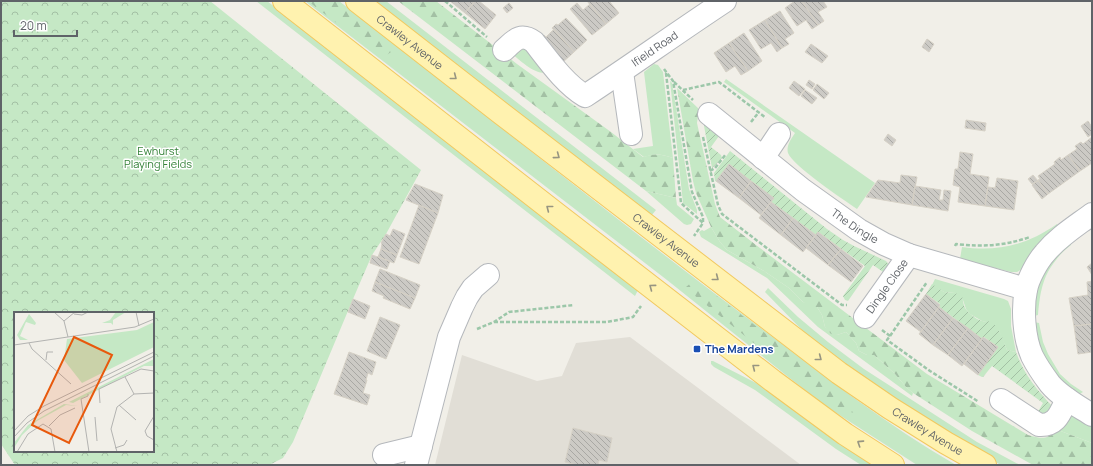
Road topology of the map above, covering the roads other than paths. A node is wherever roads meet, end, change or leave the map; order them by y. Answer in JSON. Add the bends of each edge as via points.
{"nodes":[{"id":1,"x":284,"y":1,"type":"edge"},
{"id":2,"x":357,"y":1,"type":"edge"},
{"id":3,"x":725,"y":1,"type":"edge"},
{"id":4,"x":504,"y":50,"type":"dead end"},
{"id":5,"x":622,"y":72,"type":"junction"},
{"id":6,"x":707,"y":112,"type":"road end"},
{"id":7,"x":632,"y":134,"type":"dead end"},
{"id":8,"x":779,"y":134,"type":"road end"},
{"id":9,"x":763,"y":158,"type":"junction"},
{"id":10,"x":1092,"y":214,"type":"edge"},
{"id":11,"x":909,"y":254,"type":"junction"},
{"id":12,"x":488,"y":275,"type":"dead end"},
{"id":13,"x":1026,"y":289,"type":"junction"},
{"id":14,"x":865,"y":317,"type":"road end"},
{"id":15,"x":1067,"y":399,"type":"junction"},
{"id":16,"x":1001,"y":400,"type":"road end"},
{"id":17,"x":1092,"y":414,"type":"edge"},
{"id":18,"x":384,"y":455,"type":"dead end"},
{"id":19,"x":419,"y":456,"type":"edge"},
{"id":20,"x":893,"y":465,"type":"edge"},
{"id":21,"x":985,"y":465,"type":"edge"}],
"edges":[{"from":20,"to":1,"type":"main road","one_way":true,"via":[[773,381]]},
{"from":2,"to":21,"type":"main road","name":"Crawley Avenue","one_way":true,"via":[[839,373],[890,408]]},
{"from":3,"to":5,"type":"street","name":"Ifield Road"},
{"from":4,"to":5,"type":"street","name":"Ifield Road","via":[[518,38],[529,38],[567,82],[584,96]]},
{"from":5,"to":7,"type":"street"},
{"from":6,"to":9,"type":"street","name":"The Dingle"},
{"from":8,"to":9,"type":"street"},
{"from":9,"to":11,"type":"street","name":"The Dingle","via":[[859,230]]},
{"from":10,"to":13,"type":"street","via":[[1045,253]]},
{"from":11,"to":13,"type":"street","name":"The Dingle"},
{"from":11,"to":14,"type":"street","name":"Dingle Close"},
{"from":12,"to":19,"type":"street","via":[[467,297],[449,337]]},
{"from":13,"to":15,"type":"street","via":[[1024,319],[1032,355],[1051,385]]},
{"from":15,"to":16,"type":"street","via":[[1056,420],[1045,426],[1039,425]]},
{"from":15,"to":17,"type":"street"},
{"from":18,"to":19,"type":"street"}]}
